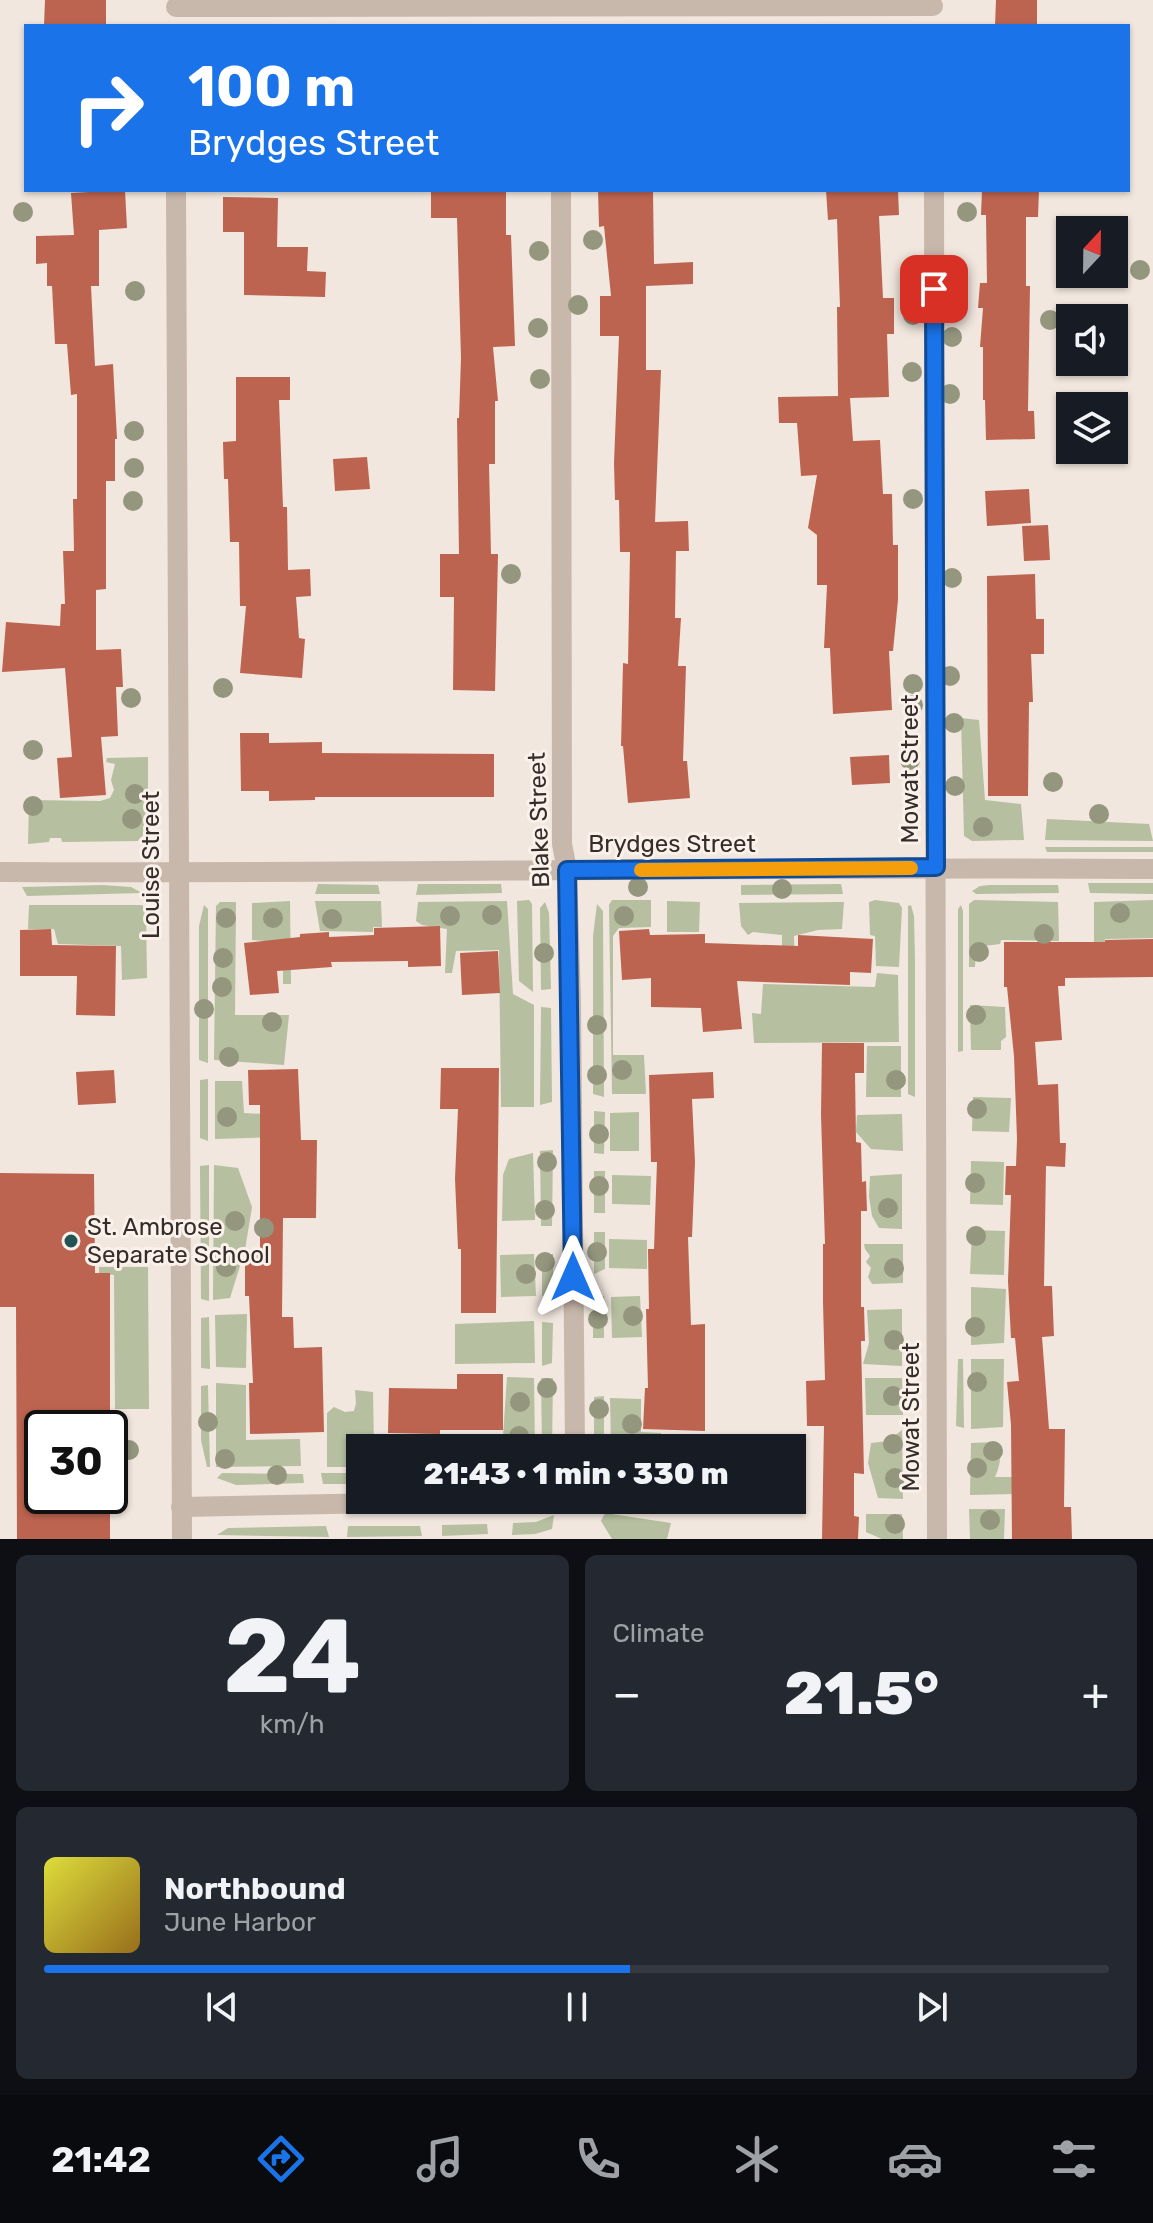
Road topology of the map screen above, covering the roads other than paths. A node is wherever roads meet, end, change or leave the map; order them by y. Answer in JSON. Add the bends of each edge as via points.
{"nodes":[{"id":1,"x":176,"y":11,"type":"edge"},
{"id":2,"x":560,"y":11,"type":"edge"},
{"id":3,"x":933,"y":11,"type":"edge"},
{"id":4,"x":176,"y":192,"type":"edge"},
{"id":5,"x":561,"y":192,"type":"edge"},
{"id":6,"x":934,"y":192,"type":"edge"},
{"id":7,"x":936,"y":867,"type":"junction"},
{"id":8,"x":1153,"y":869,"type":"edge"},
{"id":9,"x":567,"y":870,"type":"junction"},
{"id":10,"x":0,"y":872,"type":"edge"},
{"id":11,"x":177,"y":873,"type":"junction"},
{"id":12,"x":575,"y":1434,"type":"edge"},
{"id":13,"x":346,"y":1504,"type":"edge"},
{"id":14,"x":181,"y":1507,"type":"junction"},
{"id":15,"x":182,"y":1539,"type":"edge"},
{"id":16,"x":937,"y":1539,"type":"edge"}],
"edges":[{"from":1,"to":2,"type":"street"},
{"from":2,"to":3,"type":"street"},
{"from":4,"to":11,"type":"street","name":"Louise Street"},
{"from":5,"to":9,"type":"street","name":"Blake Street","via":[[562,844]]},
{"from":6,"to":7,"type":"street","name":"Mowat Street"},
{"from":7,"to":8,"type":"street","name":"Brydges Street"},
{"from":7,"to":9,"type":"street","name":"Brydges Street"},
{"from":7,"to":16,"type":"street","name":"Mowat Street"},
{"from":9,"to":11,"type":"street","name":"Brydges Street"},
{"from":9,"to":12,"type":"street","name":"Blake Street"},
{"from":10,"to":11,"type":"street","name":"Brydges Street"},
{"from":11,"to":14,"type":"street","name":"Louise Street"},
{"from":13,"to":14,"type":"street"},
{"from":14,"to":15,"type":"street","name":"Louise Street"}]}
